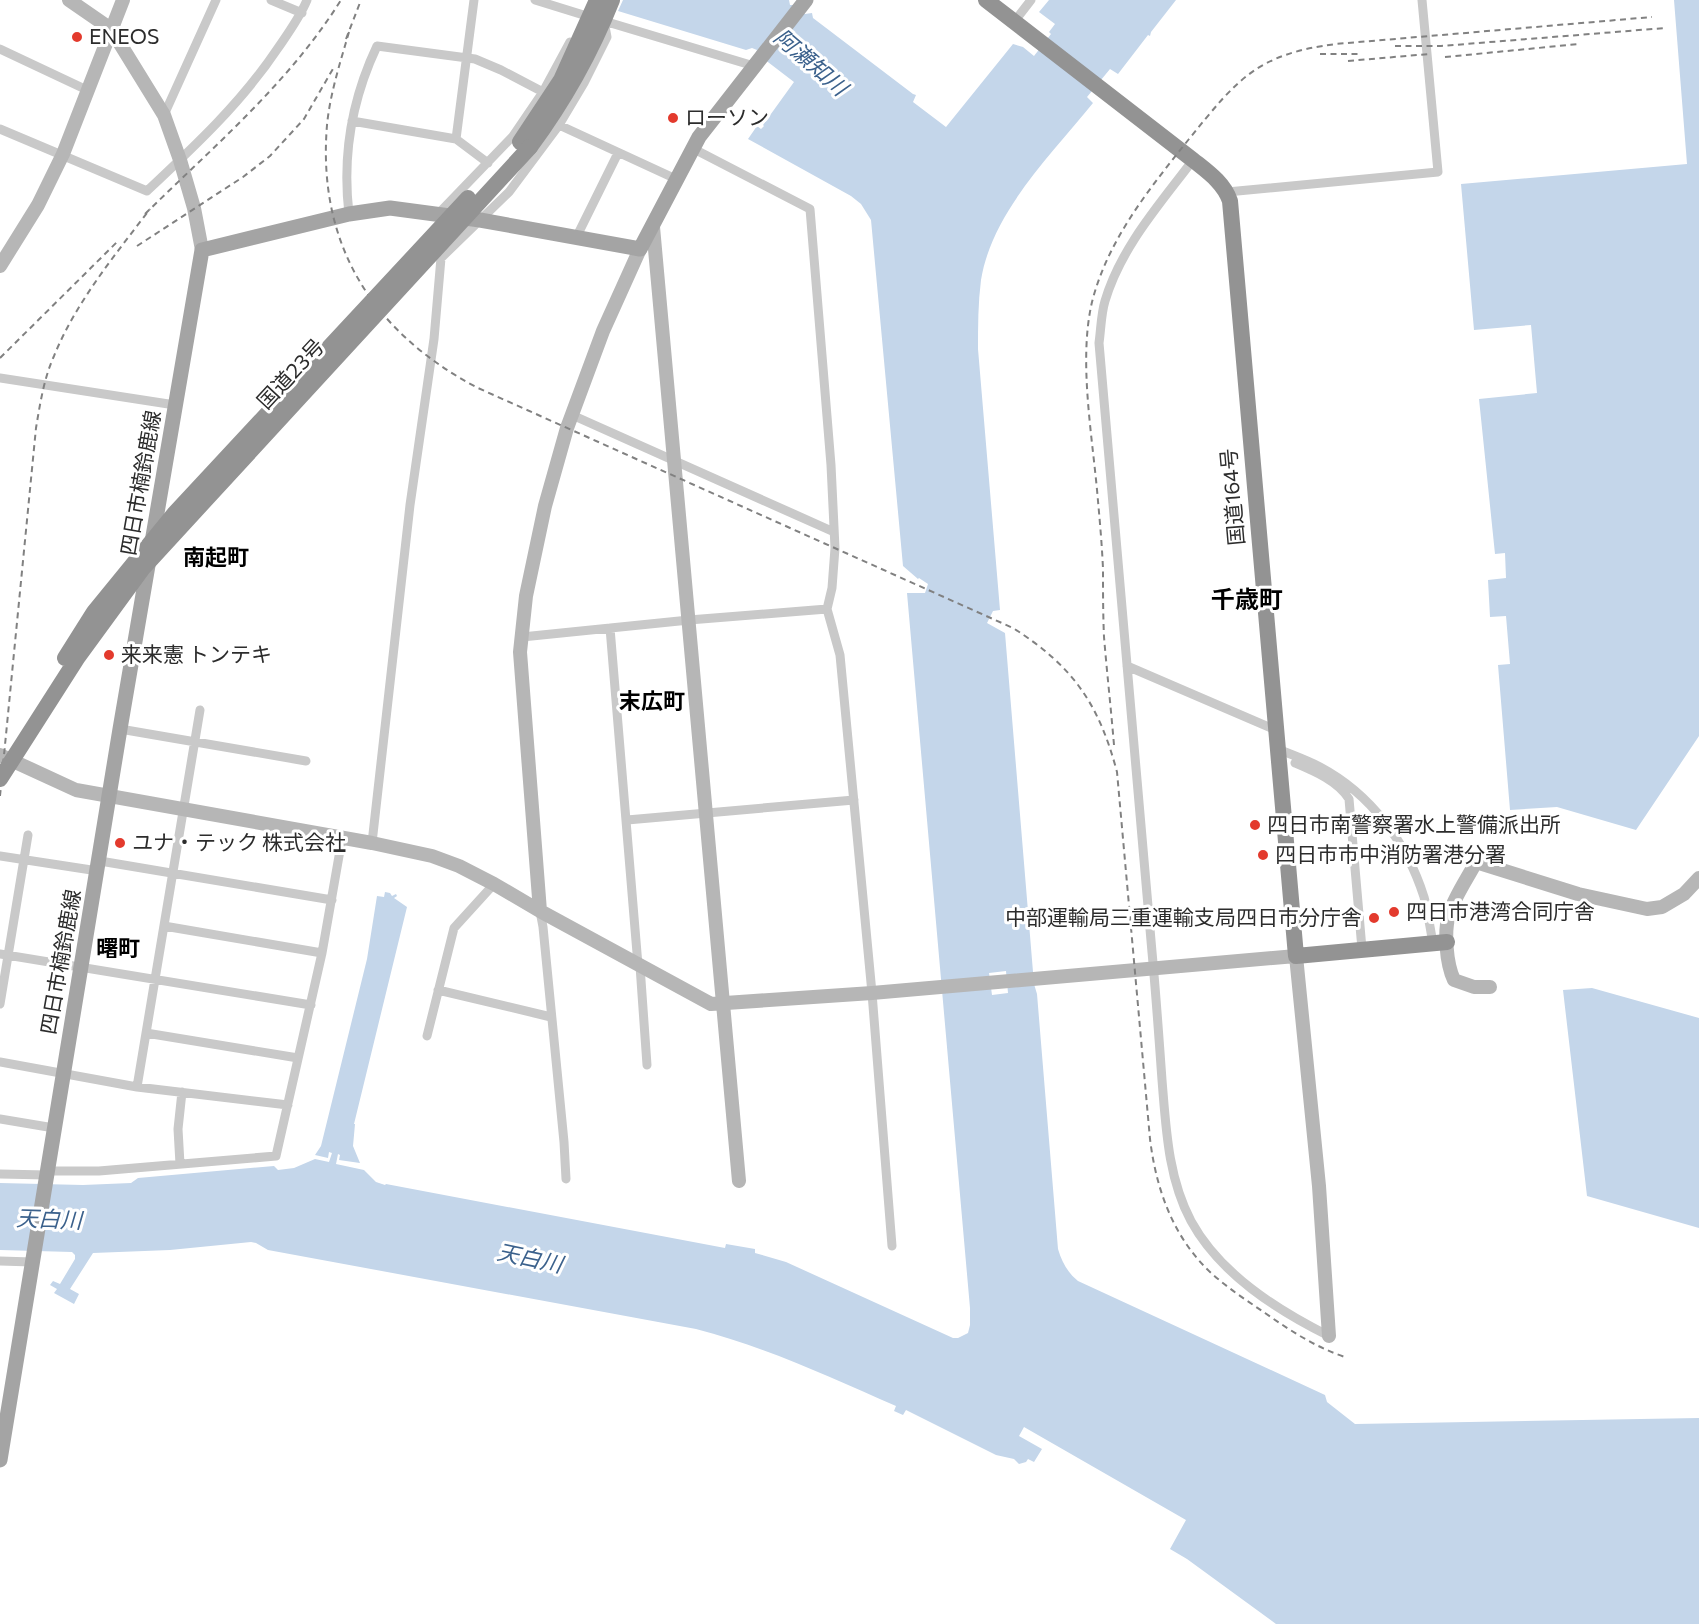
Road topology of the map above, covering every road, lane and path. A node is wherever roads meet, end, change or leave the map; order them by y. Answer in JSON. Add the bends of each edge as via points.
{"nodes":[{"id":1,"x":69,"y":0,"type":"edge"},
{"id":2,"x":123,"y":0,"type":"edge"},
{"id":3,"x":216,"y":0,"type":"edge"},
{"id":4,"x":271,"y":0,"type":"edge"},
{"id":5,"x":307,"y":0,"type":"edge"},
{"id":6,"x":474,"y":0,"type":"edge"},
{"id":7,"x":536,"y":0,"type":"edge"},
{"id":8,"x":597,"y":0,"type":"edge"},
{"id":9,"x":612,"y":0,"type":"edge"},
{"id":10,"x":806,"y":0,"type":"edge"},
{"id":11,"x":986,"y":0,"type":"edge"},
{"id":12,"x":1031,"y":0,"type":"edge"},
{"id":13,"x":1422,"y":0,"type":"edge"},
{"id":14,"x":302,"y":13,"type":"junction"},
{"id":15,"x":600,"y":18,"type":"junction"},
{"id":16,"x":1014,"y":22,"type":"junction"},
{"id":17,"x":111,"y":29,"type":"junction"},
{"id":18,"x":0,"y":51,"type":"edge"},
{"id":19,"x":466,"y":58,"type":"junction"},
{"id":20,"x":756,"y":63,"type":"junction"},
{"id":21,"x":87,"y":90,"type":"junction"},
{"id":22,"x":543,"y":92,"type":"junction"},
{"id":23,"x":164,"y":115,"type":"junction"},
{"id":24,"x":352,"y":121,"type":"junction"},
{"id":25,"x":559,"y":125,"type":"junction"},
{"id":26,"x":0,"y":129,"type":"edge"},
{"id":27,"x":456,"y":139,"type":"junction"},
{"id":28,"x":525,"y":144,"type":"junction"},
{"id":29,"x":692,"y":148,"type":"junction"},
{"id":30,"x":618,"y":153,"type":"junction"},
{"id":31,"x":63,"y":154,"type":"junction"},
{"id":32,"x":180,"y":160,"type":"junction"},
{"id":33,"x":1193,"y":160,"type":"junction"},
{"id":34,"x":488,"y":163,"type":"junction"},
{"id":35,"x":676,"y":179,"type":"junction"},
{"id":36,"x":1227,"y":192,"type":"junction"},
{"id":37,"x":349,"y":214,"type":"junction"},
{"id":38,"x":437,"y":215,"type":"junction"},
{"id":39,"x":480,"y":220,"type":"junction"},
{"id":40,"x":652,"y":226,"type":"junction"},
{"id":41,"x":576,"y":238,"type":"junction"},
{"id":42,"x":640,"y":249,"type":"junction"},
{"id":43,"x":202,"y":250,"type":"junction"},
{"id":44,"x":0,"y":266,"type":"edge"},
{"id":45,"x":0,"y":378,"type":"edge"},
{"id":46,"x":175,"y":405,"type":"junction"},
{"id":47,"x":572,"y":415,"type":"junction"},
{"id":48,"x":674,"y":459,"type":"junction"},
{"id":49,"x":834,"y":532,"type":"junction"},
{"id":50,"x":827,"y":609,"type":"junction"},
{"id":51,"x":689,"y":620,"type":"junction"},
{"id":52,"x":610,"y":628,"type":"junction"},
{"id":53,"x":522,"y":637,"type":"junction"},
{"id":54,"x":1127,"y":666,"type":"junction"},
{"id":55,"x":200,"y":710,"type":"dead end"},
{"id":56,"x":120,"y":729,"type":"junction"},
{"id":57,"x":1276,"y":730,"type":"junction"},
{"id":58,"x":195,"y":741,"type":"junction"},
{"id":59,"x":1278,"y":753,"type":"junction"},
{"id":60,"x":0,"y":755,"type":"edge"},
{"id":61,"x":0,"y":760,"type":"edge"},
{"id":62,"x":306,"y":761,"type":"dead end"},
{"id":63,"x":0,"y":779,"type":"edge"},
{"id":64,"x":110,"y":797,"type":"junction"},
{"id":65,"x":854,"y":800,"type":"junction"},
{"id":66,"x":183,"y":810,"type":"junction"},
{"id":67,"x":706,"y":814,"type":"junction"},
{"id":68,"x":627,"y":820,"type":"junction"},
{"id":69,"x":28,"y":835,"type":"dead end"},
{"id":70,"x":342,"y":838,"type":"junction"},
{"id":71,"x":372,"y":843,"type":"junction"},
{"id":72,"x":0,"y":856,"type":"edge"},
{"id":73,"x":24,"y":860,"type":"junction"},
{"id":74,"x":99,"y":866,"type":"junction"},
{"id":75,"x":173,"y":873,"type":"junction"},
{"id":76,"x":1699,"y":878,"type":"edge"},
{"id":77,"x":494,"y":884,"type":"junction"},
{"id":78,"x":332,"y":900,"type":"junction"},
{"id":79,"x":540,"y":911,"type":"junction"},
{"id":80,"x":164,"y":927,"type":"junction"},
{"id":81,"x":1440,"y":943,"type":"junction"},
{"id":82,"x":1362,"y":949,"type":"junction"},
{"id":83,"x":322,"y":953,"type":"junction"},
{"id":84,"x":4,"y":954,"type":"edge"},
{"id":85,"x":1296,"y":956,"type":"junction"},
{"id":86,"x":639,"y":965,"type":"junction"},
{"id":87,"x":81,"y":966,"type":"junction"},
{"id":88,"x":1154,"y":967,"type":"junction"},
{"id":89,"x":155,"y":979,"type":"junction"},
{"id":90,"x":1490,"y":987,"type":"dead end"},
{"id":91,"x":438,"y":990,"type":"junction"},
{"id":92,"x":872,"y":993,"type":"junction"},
{"id":93,"x":0,"y":1004,"type":"edge"},
{"id":94,"x":311,"y":1005,"type":"junction"},
{"id":95,"x":723,"y":1005,"type":"junction"},
{"id":96,"x":551,"y":1017,"type":"junction"},
{"id":97,"x":146,"y":1033,"type":"junction"},
{"id":98,"x":427,"y":1036,"type":"dead end"},
{"id":99,"x":298,"y":1058,"type":"junction"},
{"id":100,"x":0,"y":1062,"type":"edge"},
{"id":101,"x":647,"y":1065,"type":"dead end"},
{"id":102,"x":63,"y":1074,"type":"junction"},
{"id":103,"x":137,"y":1087,"type":"junction"},
{"id":104,"x":182,"y":1092,"type":"junction"},
{"id":105,"x":288,"y":1105,"type":"junction"},
{"id":106,"x":0,"y":1119,"type":"edge"},
{"id":107,"x":54,"y":1128,"type":"junction"},
{"id":108,"x":180,"y":1164,"type":"junction"},
{"id":109,"x":0,"y":1174,"type":"edge"},
{"id":110,"x":47,"y":1175,"type":"junction"},
{"id":111,"x":566,"y":1179,"type":"dead end"},
{"id":112,"x":739,"y":1181,"type":"dead end"},
{"id":113,"x":892,"y":1246,"type":"dead end"},
{"id":114,"x":33,"y":1258,"type":"junction"},
{"id":115,"x":0,"y":1261,"type":"edge"},
{"id":116,"x":1329,"y":1336,"type":"joint"},
{"id":117,"x":0,"y":1460,"type":"edge"}],
"edges":[{"from":1,"to":17,"type":"street"},
{"from":2,"to":17,"type":"street"},
{"from":3,"to":23,"type":"street"},
{"from":4,"to":14,"type":"street"},
{"from":5,"to":14,"type":"street"},
{"from":6,"to":19,"type":"street"},
{"from":7,"to":15,"type":"street"},
{"from":8,"to":15,"type":"highway","name":"国道23号"},
{"from":9,"to":15,"type":"highway","name":"国道23号"},
{"from":10,"to":20,"type":"main road"},
{"from":11,"to":16,"type":"highway"},
{"from":12,"to":16,"type":"street"},
{"from":13,"to":36,"type":"street","via":[[1438,172]]},
{"from":14,"to":32,"type":"street","via":[[259,76]]},
{"from":15,"to":20,"type":"street"},
{"from":15,"to":22,"type":"street","via":[[576,30]]},
{"from":15,"to":25,"type":"street","via":[[607,37]]},
{"from":15,"to":28,"type":"highway","name":"国道23号"},
{"from":16,"to":33,"type":"highway"},
{"from":17,"to":21,"type":"street"},
{"from":17,"to":23,"type":"street"},
{"from":18,"to":21,"type":"street"},
{"from":19,"to":22,"type":"street","via":[[501,70]]},
{"from":19,"to":24,"type":"street","via":[[377,46]]},
{"from":19,"to":27,"type":"street"},
{"from":20,"to":29,"type":"main road"},
{"from":21,"to":31,"type":"street"},
{"from":22,"to":34,"type":"street","via":[[513,136]]},
{"from":23,"to":32,"type":"street"},
{"from":24,"to":27,"type":"street"},
{"from":24,"to":37,"type":"street"},
{"from":25,"to":30,"type":"street"},
{"from":25,"to":39,"type":"street","via":[[509,192]]},
{"from":26,"to":31,"type":"street"},
{"from":27,"to":34,"type":"street"},
{"from":28,"to":61,"type":"highway","name":"国道23号","bridge":true,"via":[[174,514],[94,612]]},
{"from":28,"to":63,"type":"highway","name":"国道23号","bridge":true,"via":[[143,568],[78,657]]},
{"from":29,"to":35,"type":"main road"},
{"from":29,"to":49,"type":"street","via":[[810,208]]},
{"from":30,"to":35,"type":"street"},
{"from":30,"to":41,"type":"street"},
{"from":31,"to":32,"type":"street","via":[[147,191]]},
{"from":31,"to":44,"type":"street"},
{"from":32,"to":43,"type":"street"},
{"from":33,"to":36,"type":"highway"},
{"from":33,"to":54,"type":"street","via":[[1118,266],[1104,303],[1099,343]]},
{"from":34,"to":38,"type":"street"},
{"from":35,"to":40,"type":"main road"},
{"from":36,"to":57,"type":"highway","name":"国道164号"},
{"from":37,"to":38,"type":"main road","via":[[390,208]]},
{"from":37,"to":43,"type":"main road"},
{"from":38,"to":39,"type":"main road"},
{"from":39,"to":41,"type":"main road"},
{"from":39,"to":71,"type":"street","via":[[441,258]]},
{"from":40,"to":42,"type":"main road"},
{"from":40,"to":48,"type":"street"},
{"from":41,"to":42,"type":"main road"},
{"from":42,"to":47,"type":"street","via":[[603,331]]},
{"from":43,"to":46,"type":"main road","name":"四日市楠鈴鹿線"},
{"from":45,"to":46,"type":"street"},
{"from":46,"to":56,"type":"main road","name":"四日市楠鈴鹿線"},
{"from":47,"to":48,"type":"street"},
{"from":47,"to":53,"type":"street","via":[[545,506],[526,596]]},
{"from":48,"to":49,"type":"street"},
{"from":48,"to":51,"type":"street"},
{"from":49,"to":50,"type":"street","via":[[832,588]]},
{"from":50,"to":51,"type":"street"},
{"from":50,"to":65,"type":"street","via":[[840,655]]},
{"from":51,"to":52,"type":"street"},
{"from":51,"to":67,"type":"street"},
{"from":52,"to":53,"type":"street"},
{"from":52,"to":68,"type":"street"},
{"from":53,"to":79,"type":"street","via":[[526,744]]},
{"from":54,"to":57,"type":"street"},
{"from":54,"to":88,"type":"street"},
{"from":55,"to":58,"type":"street"},
{"from":56,"to":58,"type":"street"},
{"from":56,"to":64,"type":"main road","name":"四日市楠鈴鹿線"},
{"from":57,"to":59,"type":"highway","name":"国道164号"},
{"from":58,"to":62,"type":"street"},
{"from":58,"to":66,"type":"street"},
{"from":59,"to":81,"type":"street","via":[[1320,767],[1336,777],[1386,823],[1407,856]]},
{"from":59,"to":82,"type":"street","via":[[1319,774],[1349,799]]},
{"from":59,"to":85,"type":"highway","name":"国道164号"},
{"from":60,"to":64,"type":"street","via":[[76,790]]},
{"from":64,"to":66,"type":"street"},
{"from":64,"to":74,"type":"main road","name":"四日市楠鈴鹿線"},
{"from":65,"to":67,"type":"street"},
{"from":65,"to":92,"type":"street"},
{"from":66,"to":70,"type":"street"},
{"from":66,"to":75,"type":"street"},
{"from":67,"to":68,"type":"street"},
{"from":67,"to":95,"type":"street"},
{"from":68,"to":86,"type":"street"},
{"from":69,"to":73,"type":"street"},
{"from":70,"to":71,"type":"street"},
{"from":70,"to":78,"type":"street"},
{"from":71,"to":77,"type":"street","via":[[432,856]]},
{"from":72,"to":73,"type":"street"},
{"from":73,"to":74,"type":"street"},
{"from":73,"to":84,"type":"street"},
{"from":74,"to":75,"type":"street"},
{"from":74,"to":87,"type":"main road","name":"四日市楠鈴鹿線"},
{"from":75,"to":78,"type":"street"},
{"from":75,"to":80,"type":"street"},
{"from":76,"to":81,"type":"street","via":[[1684,894],[1662,907],[1647,909],[1578,894],[1476,862],[1449,915]]},
{"from":77,"to":79,"type":"street"},
{"from":77,"to":91,"type":"street","via":[[454,928]]},
{"from":78,"to":83,"type":"street"},
{"from":79,"to":86,"type":"street"},
{"from":79,"to":96,"type":"street"},
{"from":80,"to":83,"type":"street"},
{"from":80,"to":89,"type":"street"},
{"from":81,"to":82,"type":"highway"},
{"from":81,"to":90,"type":"street","via":[[1454,980],[1474,987]]},
{"from":82,"to":85,"type":"highway"},
{"from":83,"to":94,"type":"street"},
{"from":84,"to":87,"type":"street"},
{"from":84,"to":93,"type":"street"},
{"from":85,"to":88,"type":"street"},
{"from":85,"to":116,"type":"street","via":[[1319,1186]]},
{"from":86,"to":95,"type":"street","via":[[711,1004]]},
{"from":86,"to":101,"type":"street"},
{"from":87,"to":89,"type":"street"},
{"from":87,"to":102,"type":"main road","name":"四日市楠鈴鹿線"},
{"from":88,"to":92,"type":"street"},
{"from":88,"to":116,"type":"street","via":[[1169,1148],[1190,1220],[1215,1257],[1233,1273],[1299,1320]]},
{"from":89,"to":94,"type":"street"},
{"from":89,"to":97,"type":"street"},
{"from":91,"to":96,"type":"street"},
{"from":91,"to":98,"type":"street"},
{"from":92,"to":95,"type":"street"},
{"from":92,"to":113,"type":"street"},
{"from":94,"to":99,"type":"street"},
{"from":95,"to":112,"type":"street"},
{"from":96,"to":111,"type":"street"},
{"from":97,"to":99,"type":"street"},
{"from":97,"to":103,"type":"street"},
{"from":99,"to":105,"type":"street"},
{"from":100,"to":102,"type":"street"},
{"from":102,"to":103,"type":"street"},
{"from":102,"to":107,"type":"main road","name":"四日市楠鈴鹿線"},
{"from":103,"to":104,"type":"street"},
{"from":104,"to":105,"type":"street"},
{"from":104,"to":108,"type":"street"},
{"from":105,"to":108,"type":"street","via":[[276,1156]]},
{"from":106,"to":107,"type":"street"},
{"from":107,"to":110,"type":"main road","name":"四日市楠鈴鹿線"},
{"from":108,"to":110,"type":"street"},
{"from":109,"to":110,"type":"street"},
{"from":110,"to":114,"type":"main road","name":"四日市楠鈴鹿線"},
{"from":114,"to":115,"type":"street"},
{"from":114,"to":117,"type":"main road","name":"四日市楠鈴鹿線"}]}
